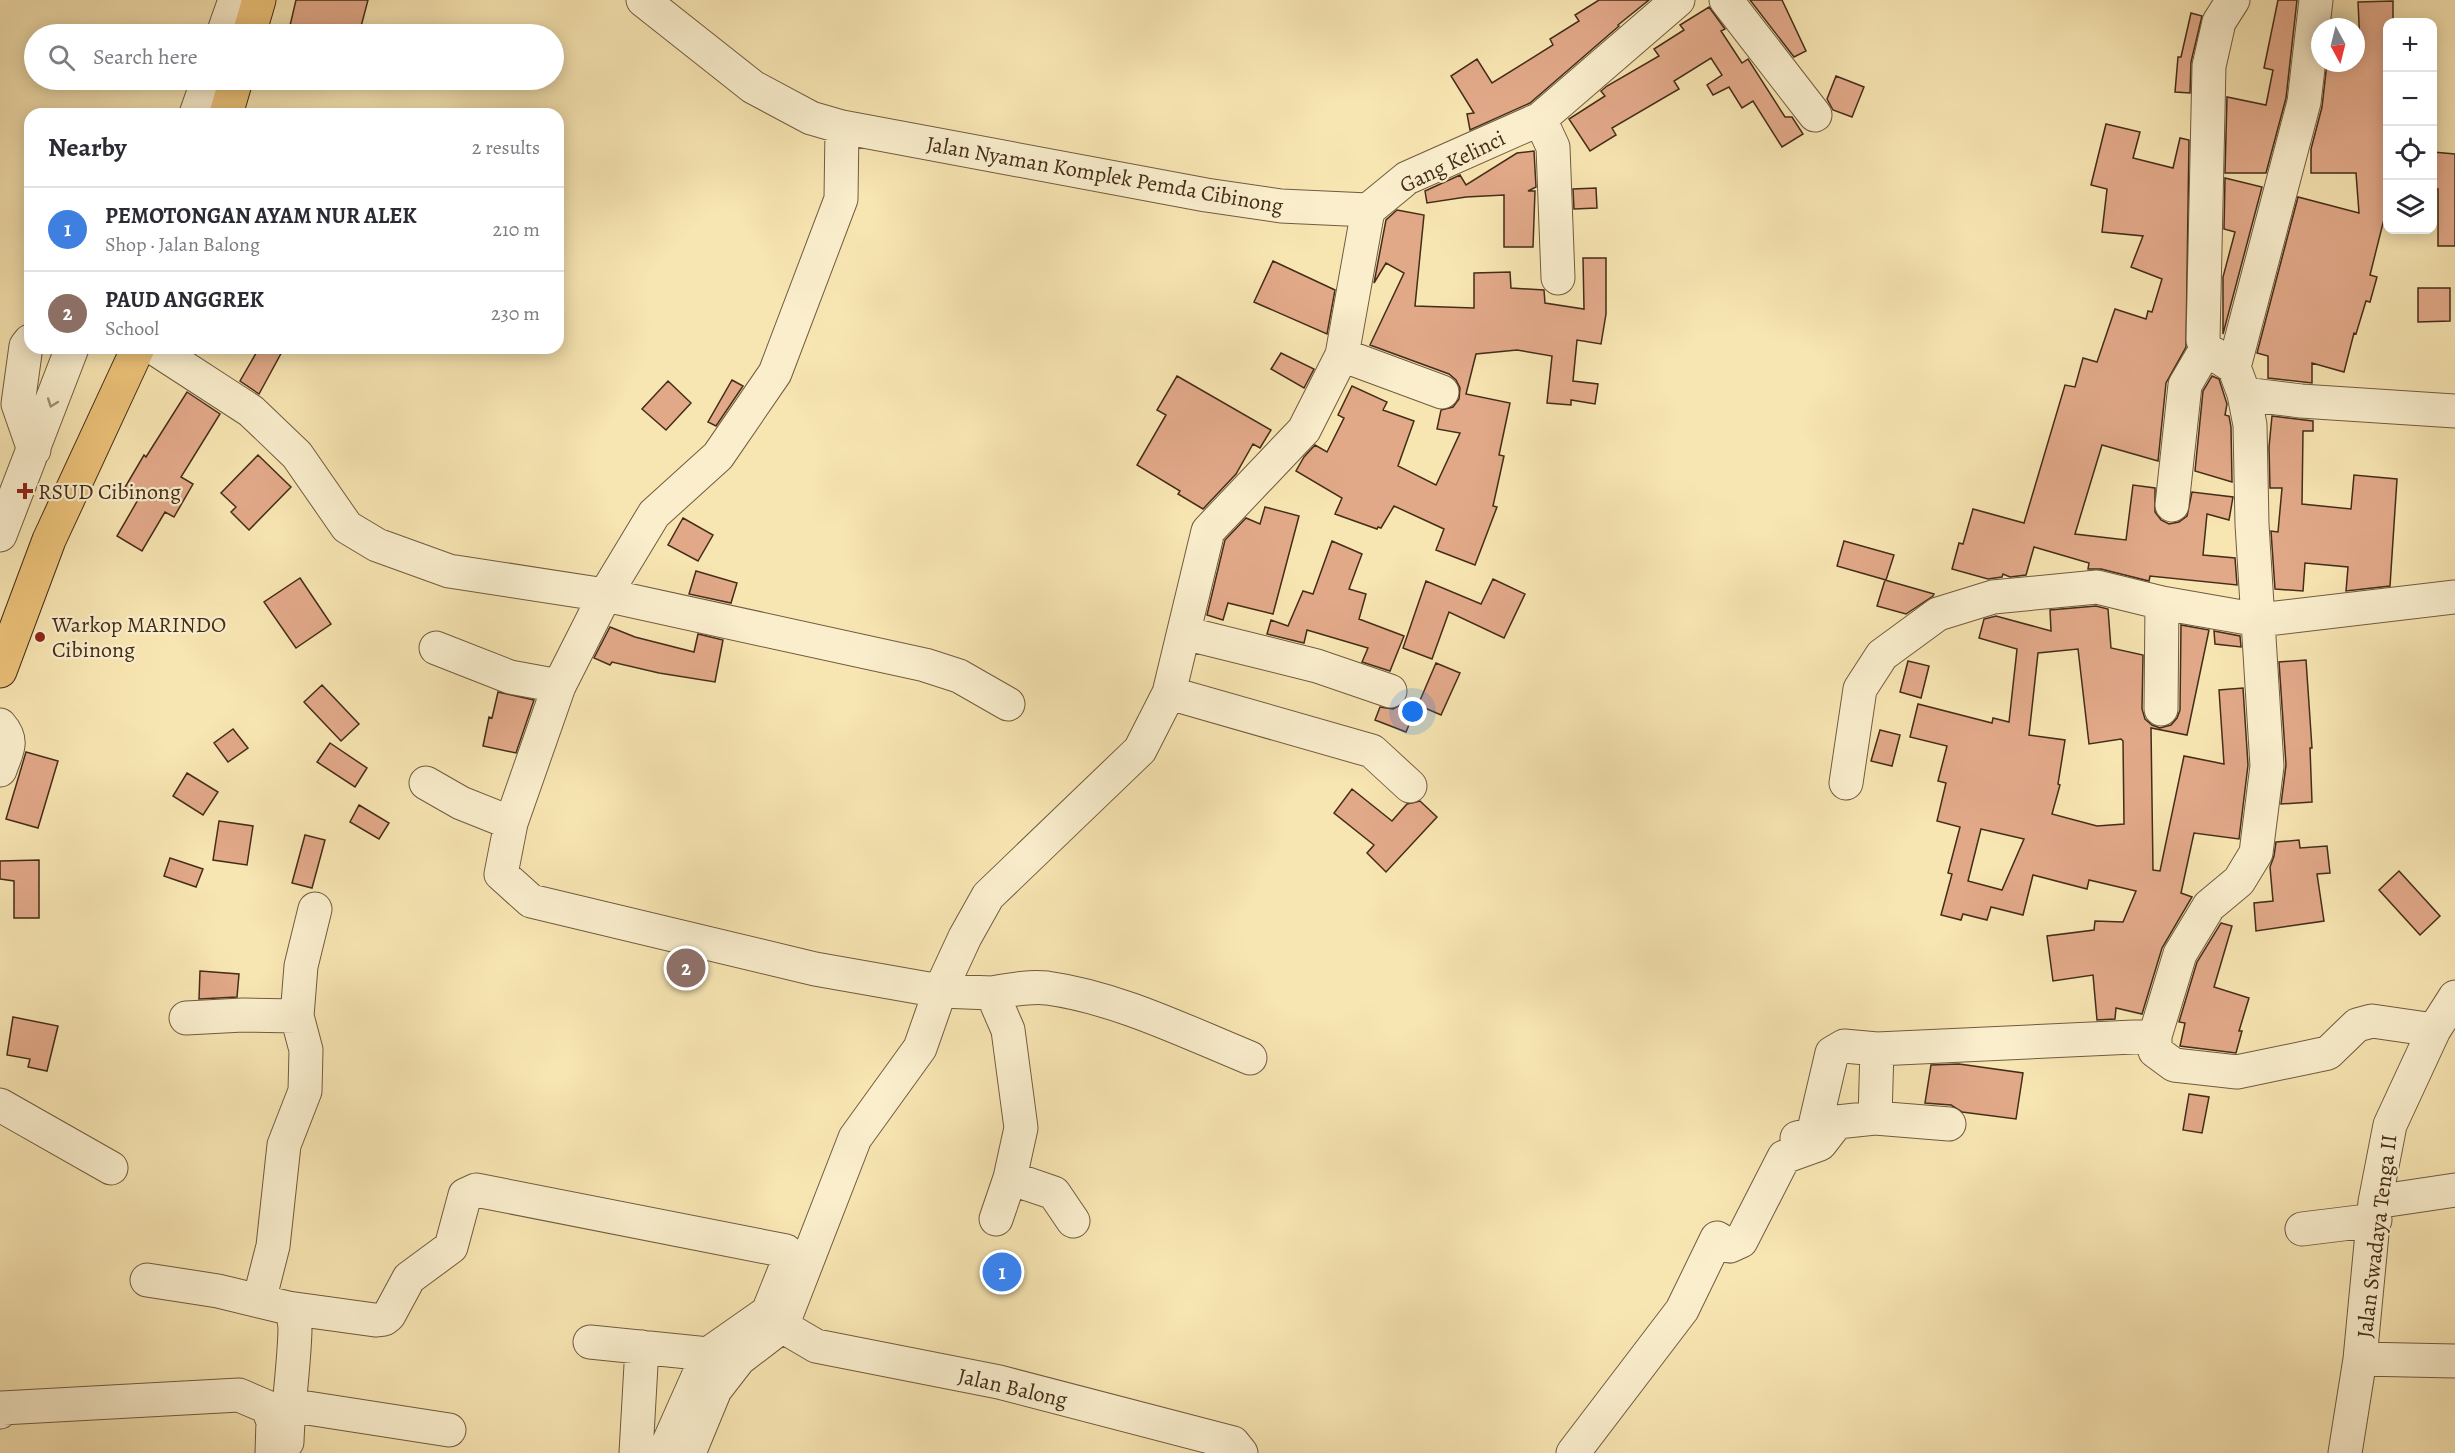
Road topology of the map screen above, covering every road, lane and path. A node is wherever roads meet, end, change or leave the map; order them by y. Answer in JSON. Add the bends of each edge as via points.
{"nodes":[{"id":1,"x":236,"y":0,"type":"edge"},
{"id":2,"x":259,"y":0,"type":"edge"},
{"id":3,"x":643,"y":0,"type":"edge"},
{"id":4,"x":1678,"y":0,"type":"edge"},
{"id":5,"x":1726,"y":0,"type":"edge"},
{"id":6,"x":2233,"y":0,"type":"edge"},
{"id":7,"x":2316,"y":0,"type":"edge"},
{"id":8,"x":227,"y":24,"type":"edge"},
{"id":9,"x":252,"y":24,"type":"edge"},
{"id":10,"x":204,"y":90,"type":"edge"},
{"id":11,"x":233,"y":90,"type":"edge"},
{"id":12,"x":198,"y":108,"type":"edge"},
{"id":13,"x":228,"y":108,"type":"edge"},
{"id":14,"x":1815,"y":115,"type":"dead end"},
{"id":15,"x":1540,"y":119,"type":"junction"},
{"id":16,"x":842,"y":128,"type":"junction"},
{"id":17,"x":1368,"y":210,"type":"junction"},
{"id":18,"x":1558,"y":278,"type":"dead end"},
{"id":19,"x":2206,"y":349,"type":"junction"},
{"id":20,"x":26,"y":354,"type":"edge"},
{"id":21,"x":70,"y":354,"type":"edge"},
{"id":22,"x":137,"y":354,"type":"edge"},
{"id":23,"x":148,"y":354,"type":"edge"},
{"id":24,"x":1342,"y":356,"type":"junction"},
{"id":25,"x":2239,"y":380,"type":"junction"},
{"id":26,"x":1442,"y":392,"type":"dead end"},
{"id":27,"x":2455,"y":411,"type":"edge"},
{"id":28,"x":34,"y":450,"type":"junction"},
{"id":29,"x":2172,"y":505,"type":"dead end"},
{"id":30,"x":0,"y":535,"type":"edge"},
{"id":31,"x":605,"y":595,"type":"junction"},
{"id":32,"x":2455,"y":597,"type":"edge"},
{"id":33,"x":2162,"y":603,"type":"junction"},
{"id":34,"x":2259,"y":620,"type":"junction"},
{"id":35,"x":1184,"y":633,"type":"junction"},
{"id":36,"x":436,"y":648,"type":"dead end"},
{"id":37,"x":0,"y":671,"type":"edge"},
{"id":38,"x":559,"y":686,"type":"junction"},
{"id":39,"x":1390,"y":691,"type":"dead end"},
{"id":40,"x":1169,"y":693,"type":"junction"},
{"id":41,"x":1008,"y":704,"type":"dead end"},
{"id":42,"x":2161,"y":709,"type":"dead end"},
{"id":43,"x":0,"y":725,"type":"edge"},
{"id":44,"x":0,"y":770,"type":"edge"},
{"id":45,"x":426,"y":783,"type":"dead end"},
{"id":46,"x":1846,"y":783,"type":"dead end"},
{"id":47,"x":1410,"y":786,"type":"dead end"},
{"id":48,"x":511,"y":823,"type":"junction"},
{"id":49,"x":315,"y":909,"type":"dead end"},
{"id":50,"x":940,"y":991,"type":"junction"},
{"id":51,"x":992,"y":993,"type":"junction"},
{"id":52,"x":2455,"y":997,"type":"edge"},
{"id":53,"x":297,"y":1016,"type":"junction"},
{"id":54,"x":186,"y":1018,"type":"dead end"},
{"id":55,"x":2434,"y":1030,"type":"junction"},
{"id":56,"x":2156,"y":1036,"type":"junction"},
{"id":57,"x":1877,"y":1049,"type":"junction"},
{"id":58,"x":1251,"y":1058,"type":"dead end"},
{"id":59,"x":0,"y":1105,"type":"edge"},
{"id":60,"x":1875,"y":1118,"type":"junction"},
{"id":61,"x":1949,"y":1124,"type":"dead end"},
{"id":62,"x":111,"y":1168,"type":"dead end"},
{"id":63,"x":1011,"y":1178,"type":"junction"},
{"id":64,"x":2455,"y":1190,"type":"edge"},
{"id":65,"x":2375,"y":1211,"type":"junction"},
{"id":66,"x":996,"y":1219,"type":"dead end"},
{"id":67,"x":1073,"y":1221,"type":"dead end"},
{"id":68,"x":2301,"y":1229,"type":"dead end"},
{"id":69,"x":1717,"y":1238,"type":"junction"},
{"id":70,"x":147,"y":1280,"type":"dead end"},
{"id":71,"x":274,"y":1305,"type":"junction"},
{"id":72,"x":782,"y":1326,"type":"junction"},
{"id":73,"x":590,"y":1342,"type":"dead end"},
{"id":74,"x":642,"y":1347,"type":"junction"},
{"id":75,"x":708,"y":1354,"type":"junction"},
{"id":76,"x":2360,"y":1359,"type":"junction"},
{"id":77,"x":2455,"y":1361,"type":"edge"},
{"id":78,"x":288,"y":1405,"type":"junction"},
{"id":79,"x":0,"y":1412,"type":"edge"},
{"id":80,"x":449,"y":1430,"type":"dead end"},
{"id":81,"x":272,"y":1453,"type":"edge"},
{"id":82,"x":287,"y":1453,"type":"edge"},
{"id":83,"x":636,"y":1453,"type":"edge"},
{"id":84,"x":664,"y":1453,"type":"edge"},
{"id":85,"x":689,"y":1453,"type":"edge"},
{"id":86,"x":1241,"y":1453,"type":"edge"},
{"id":87,"x":1573,"y":1453,"type":"edge"},
{"id":88,"x":2345,"y":1453,"type":"edge"}],
"edges":[{"from":1,"to":8,"type":"street"},
{"from":2,"to":9,"type":"main road"},
{"from":3,"to":16,"type":"street","name":"Jalan Nyaman Komplek Pemda Cibinong","via":[[753,87],[811,118]]},
{"from":4,"to":15,"type":"street","name":"Gang Kelinci"},
{"from":5,"to":14,"type":"street"},
{"from":6,"to":19,"type":"street","via":[[2218,22],[2209,66],[2203,340]]},
{"from":7,"to":25,"type":"street","via":[[2304,102]]},
{"from":10,"to":12,"type":"street"},
{"from":11,"to":13,"type":"main road"},
{"from":15,"to":17,"type":"street","name":"Gang Kelinci","via":[[1407,178]]},
{"from":15,"to":18,"type":"street","via":[[1553,147]]},
{"from":16,"to":17,"type":"street","name":"Jalan Nyaman Komplek Pemda Cibinong","via":[[1206,195],[1281,206]]},
{"from":16,"to":31,"type":"street","via":[[841,199],[775,373],[718,456],[654,514]]},
{"from":17,"to":24,"type":"street"},
{"from":19,"to":25,"type":"street"},
{"from":19,"to":29,"type":"street","via":[[2185,385]]},
{"from":20,"to":28,"type":"street","via":[[18,404]]},
{"from":21,"to":28,"type":"street","one_way":true},
{"from":22,"to":37,"type":"main road","via":[[49,540]]},
{"from":23,"to":31,"type":"street","via":[[250,411],[297,455],[346,527],[377,545],[449,571]]},
{"from":24,"to":26,"type":"street"},
{"from":24,"to":35,"type":"street","via":[[1304,430],[1208,531]]},
{"from":25,"to":27,"type":"street","via":[[2301,400]]},
{"from":25,"to":34,"type":"street","via":[[2250,425]]},
{"from":28,"to":30,"type":"street"},
{"from":31,"to":38,"type":"street"},
{"from":31,"to":41,"type":"street","via":[[925,665],[959,676]]},
{"from":32,"to":34,"type":"street"},
{"from":33,"to":34,"type":"street"},
{"from":33,"to":42,"type":"street"},
{"from":33,"to":46,"type":"street","via":[[2097,587],[1994,597],[1938,614],[1882,655],[1860,689]]},
{"from":34,"to":56,"type":"street","via":[[2267,766],[2256,853],[2239,881],[2210,906],[2180,954]]},
{"from":35,"to":39,"type":"street","via":[[1317,666]]},
{"from":35,"to":40,"type":"street"},
{"from":36,"to":38,"type":"street","via":[[510,676]]},
{"from":38,"to":48,"type":"street"},
{"from":40,"to":47,"type":"street","via":[[1372,751]]},
{"from":40,"to":50,"type":"street","via":[[1140,750],[988,896]]},
{"from":43,"to":44,"type":"street","via":[[10,740]]},
{"from":45,"to":48,"type":"street","via":[[461,803]]},
{"from":48,"to":50,"type":"street","via":[[501,874],[531,901],[815,969]]},
{"from":49,"to":53,"type":"street","via":[[301,966]]},
{"from":50,"to":51,"type":"street"},
{"from":50,"to":72,"type":"street","via":[[920,1048],[855,1138]]},
{"from":51,"to":58,"type":"street","via":[[1045,988],[1120,1005]]},
{"from":51,"to":63,"type":"street","via":[[1008,1030],[1021,1128]]},
{"from":52,"to":55,"type":"street","name":"Jalan Swadaya Tenga II"},
{"from":53,"to":54,"type":"street"},
{"from":53,"to":71,"type":"street","via":[[306,1050],[305,1091],[284,1145],[273,1246]]},
{"from":55,"to":56,"type":"street","via":[[2372,1021],[2357,1025],[2328,1053],[2237,1072],[2174,1065],[2156,1051]]},
{"from":55,"to":65,"type":"street","name":"Jalan Swadaya Tenga II","via":[[2390,1125]]},
{"from":56,"to":57,"type":"street"},
{"from":57,"to":60,"type":"street"},
{"from":57,"to":69,"type":"street","via":[[1844,1046],[1832,1053],[1813,1134],[1770,1146]]},
{"from":59,"to":62,"type":"street"},
{"from":60,"to":61,"type":"street"},
{"from":60,"to":69,"type":"street","via":[[1837,1122],[1820,1144],[1784,1157],[1742,1241],[1730,1246]]},
{"from":63,"to":66,"type":"street"},
{"from":63,"to":67,"type":"street","via":[[1053,1192]]},
{"from":64,"to":65,"type":"street"},
{"from":65,"to":68,"type":"street"},
{"from":65,"to":76,"type":"street","name":"Jalan Swadaya Tenga II"},
{"from":69,"to":87,"type":"street","via":[[1682,1310]]},
{"from":70,"to":71,"type":"street"},
{"from":71,"to":75,"type":"street","via":[[384,1319],[409,1278],[451,1247],[465,1195],[476,1190],[786,1251],[788,1262],[768,1312]]},
{"from":71,"to":78,"type":"street","via":[[293,1314]]},
{"from":72,"to":85,"type":"street","via":[[739,1359],[715,1390]]},
{"from":72,"to":86,"type":"street","name":"Jalan Balong","via":[[816,1346],[999,1382],[1233,1443]]},
{"from":73,"to":74,"type":"street"},
{"from":74,"to":75,"type":"street"},
{"from":74,"to":83,"type":"street"},
{"from":75,"to":84,"type":"street"},
{"from":76,"to":77,"type":"street"},
{"from":76,"to":88,"type":"street","name":"Jalan Swadaya Tenga II"},
{"from":78,"to":80,"type":"street"},
{"from":78,"to":82,"type":"street"},
{"from":79,"to":81,"type":"street","via":[[2,1408],[239,1395],[267,1407],[273,1421]]}]}
